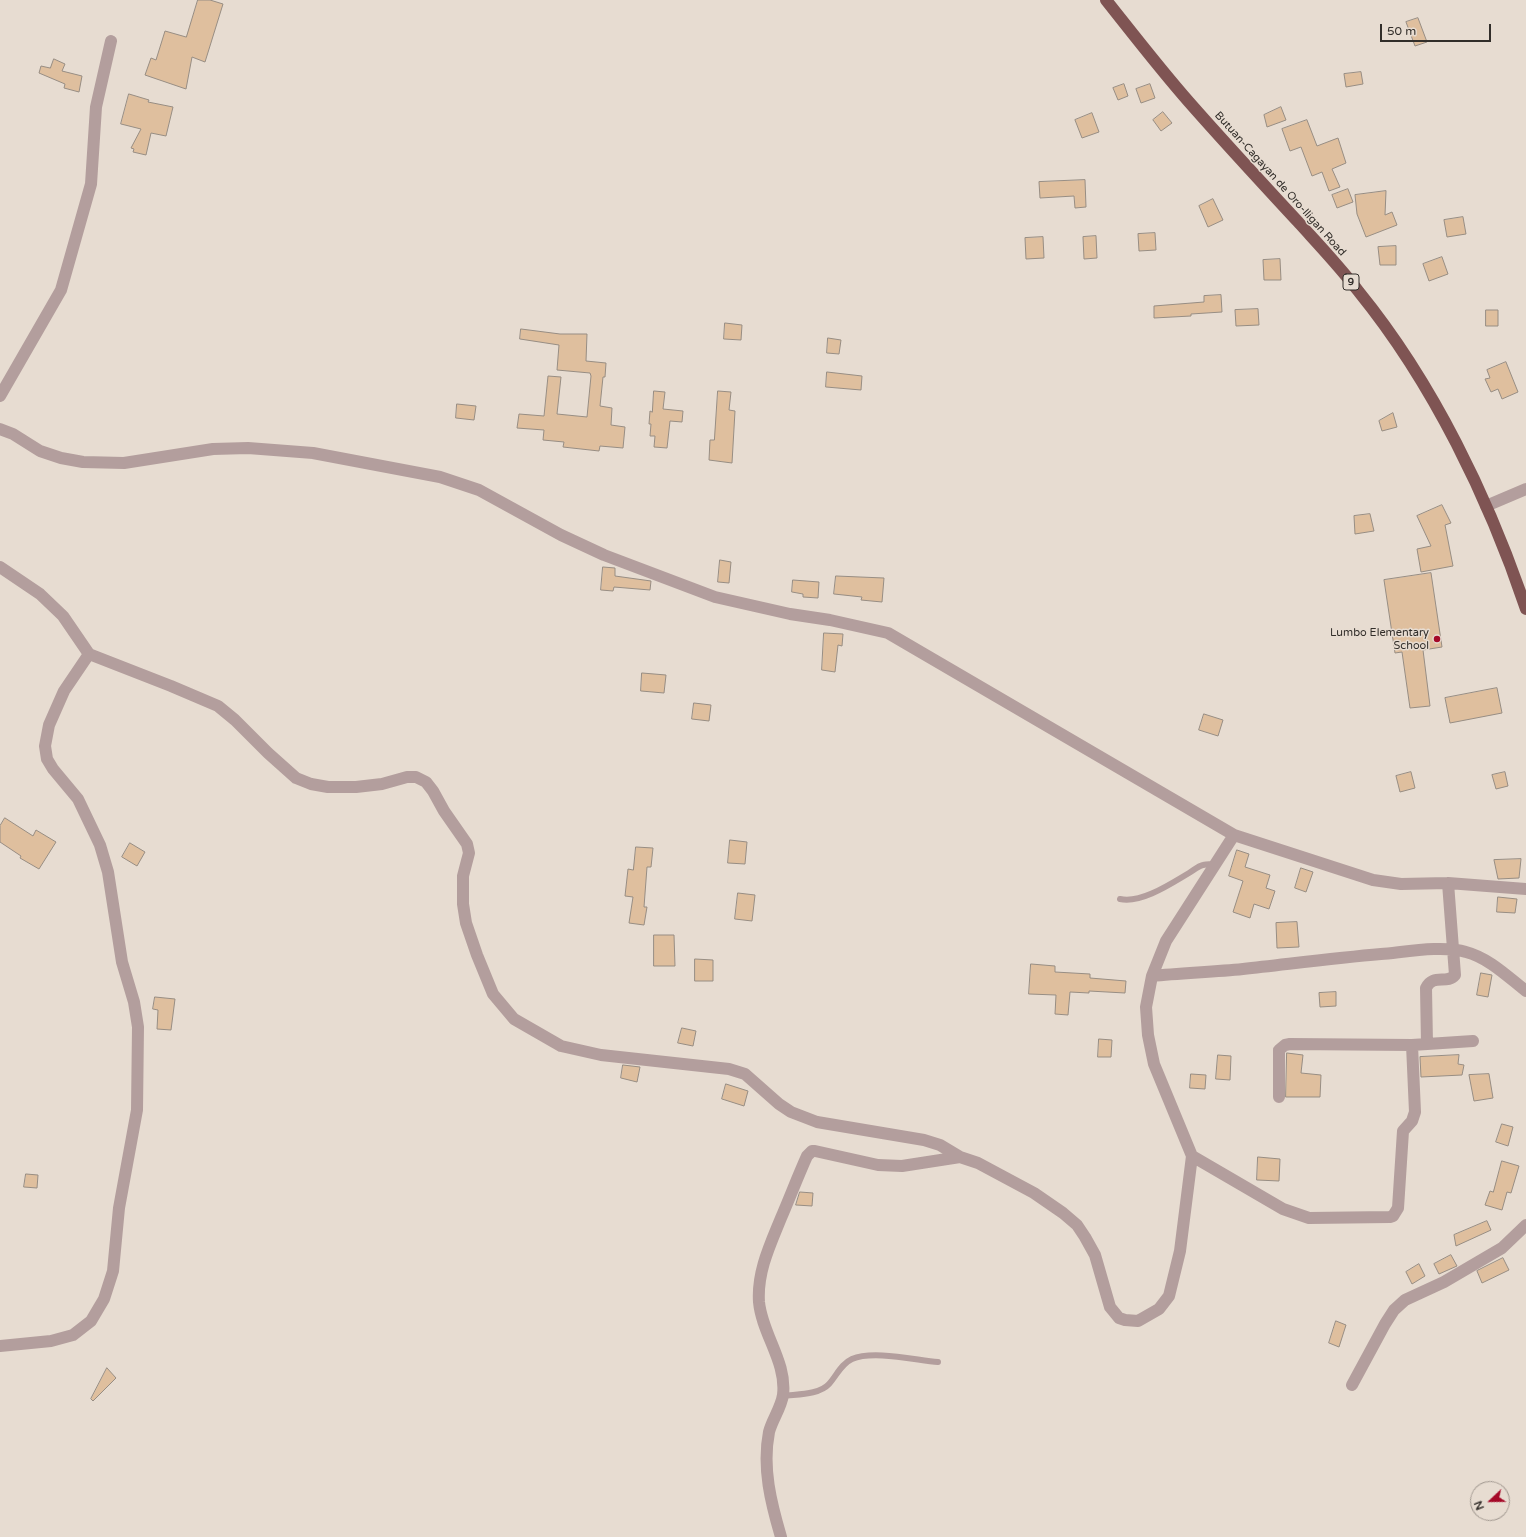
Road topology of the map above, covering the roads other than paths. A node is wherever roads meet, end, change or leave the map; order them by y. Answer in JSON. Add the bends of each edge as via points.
{"nodes":[{"id":1,"x":1106,"y":0,"type":"edge"},
{"id":2,"x":111,"y":41,"type":"dead end"},
{"id":3,"x":0,"y":396,"type":"edge"},
{"id":4,"x":0,"y":429,"type":"edge"},
{"id":5,"x":1526,"y":489,"type":"edge"},
{"id":6,"x":1486,"y":506,"type":"junction"},
{"id":7,"x":0,"y":566,"type":"edge"},
{"id":8,"x":1526,"y":609,"type":"edge"},
{"id":9,"x":89,"y":654,"type":"junction"},
{"id":10,"x":1234,"y":835,"type":"junction"},
{"id":11,"x":1215,"y":865,"type":"junction"},
{"id":12,"x":1448,"y":883,"type":"junction"},
{"id":13,"x":1526,"y":889,"type":"edge"},
{"id":14,"x":1120,"y":899,"type":"dead end"},
{"id":15,"x":1454,"y":950,"type":"junction"},
{"id":16,"x":1152,"y":976,"type":"junction"},
{"id":17,"x":1526,"y":991,"type":"edge"},
{"id":18,"x":1473,"y":1041,"type":"dead end"},
{"id":19,"x":1427,"y":1044,"type":"junction"},
{"id":20,"x":1412,"y":1045,"type":"junction"},
{"id":21,"x":1279,"y":1097,"type":"dead end"},
{"id":22,"x":1192,"y":1156,"type":"junction"},
{"id":23,"x":960,"y":1157,"type":"junction"},
{"id":24,"x":1526,"y":1225,"type":"edge"},
{"id":25,"x":0,"y":1346,"type":"edge"},
{"id":26,"x":938,"y":1362,"type":"dead end"},
{"id":27,"x":1352,"y":1385,"type":"dead end"},
{"id":28,"x":783,"y":1396,"type":"junction"},
{"id":29,"x":781,"y":1537,"type":"edge"}],
"edges":[{"from":1,"to":6,"type":"highway","name":"Butuan-Cagayan de Oro-Iligan Road","number":"9","via":[[1187,100],[1360,292],[1422,382],[1447,426]]},
{"from":2,"to":3,"type":"street","via":[[96,107],[91,184],[61,290]]},
{"from":4,"to":10,"type":"street","via":[[40,451],[83,462],[124,463],[213,449],[248,448],[313,454],[440,477],[479,490],[561,535],[604,555],[715,597],[888,633]]},
{"from":5,"to":6,"type":"street"},
{"from":6,"to":8,"type":"highway","name":"Butuan-Cagayan de Oro-Iligan Road","number":"9"},
{"from":7,"to":9,"type":"street","via":[[40,594],[63,616]]},
{"from":9,"to":23,"type":"street","via":[[218,706],[296,778],[311,784],[356,787],[382,784],[407,777],[416,777],[426,782],[467,844],[470,853],[463,876],[466,923],[493,994],[514,1019],[538,1034],[561,1046],[601,1055],[729,1069],[745,1074],[791,1112],[817,1122],[924,1140],[940,1144]]},
{"from":9,"to":25,"type":"street","via":[[64,691],[49,724],[44,746],[53,769],[78,799],[100,845],[108,872],[122,962],[134,1002],[138,1027],[137,1110],[119,1208],[113,1272],[104,1299],[91,1321],[73,1335],[51,1341]]},
{"from":10,"to":11,"type":"street"},
{"from":10,"to":12,"type":"street","via":[[1373,880],[1401,884]]},
{"from":11,"to":14,"type":"lane","via":[[1198,866],[1167,886],[1137,899]]},
{"from":11,"to":16,"type":"street","via":[[1166,942]]},
{"from":12,"to":13,"type":"street"},
{"from":12,"to":15,"type":"street"},
{"from":15,"to":16,"type":"street","via":[[1371,955]]},
{"from":15,"to":17,"type":"street","via":[[1482,958]]},
{"from":15,"to":19,"type":"street","via":[[1454,977],[1432,980],[1426,988]]},
{"from":16,"to":22,"type":"street","via":[[1146,1007],[1154,1064]]},
{"from":18,"to":19,"type":"street"},
{"from":19,"to":20,"type":"street"},
{"from":20,"to":21,"type":"street","via":[[1285,1045],[1279,1050]]},
{"from":20,"to":22,"type":"street","via":[[1415,1112],[1412,1121],[1403,1131],[1398,1208],[1393,1216],[1309,1218],[1283,1209]]},
{"from":22,"to":23,"type":"street","via":[[1180,1251],[1169,1296],[1159,1309],[1138,1321],[1119,1318],[1110,1307],[1095,1255],[1077,1225],[1034,1193],[978,1163]]},
{"from":23,"to":28,"type":"street","via":[[902,1166],[878,1165],[815,1151],[807,1156],[765,1257],[759,1283],[762,1317],[781,1367]]},
{"from":24,"to":27,"type":"street","via":[[1502,1248],[1444,1282],[1405,1300],[1394,1310]]},
{"from":26,"to":28,"type":"lane","via":[[878,1355],[861,1356],[842,1366],[821,1390]]},
{"from":28,"to":29,"type":"street","via":[[769,1432],[766,1470],[773,1512]]}]}
